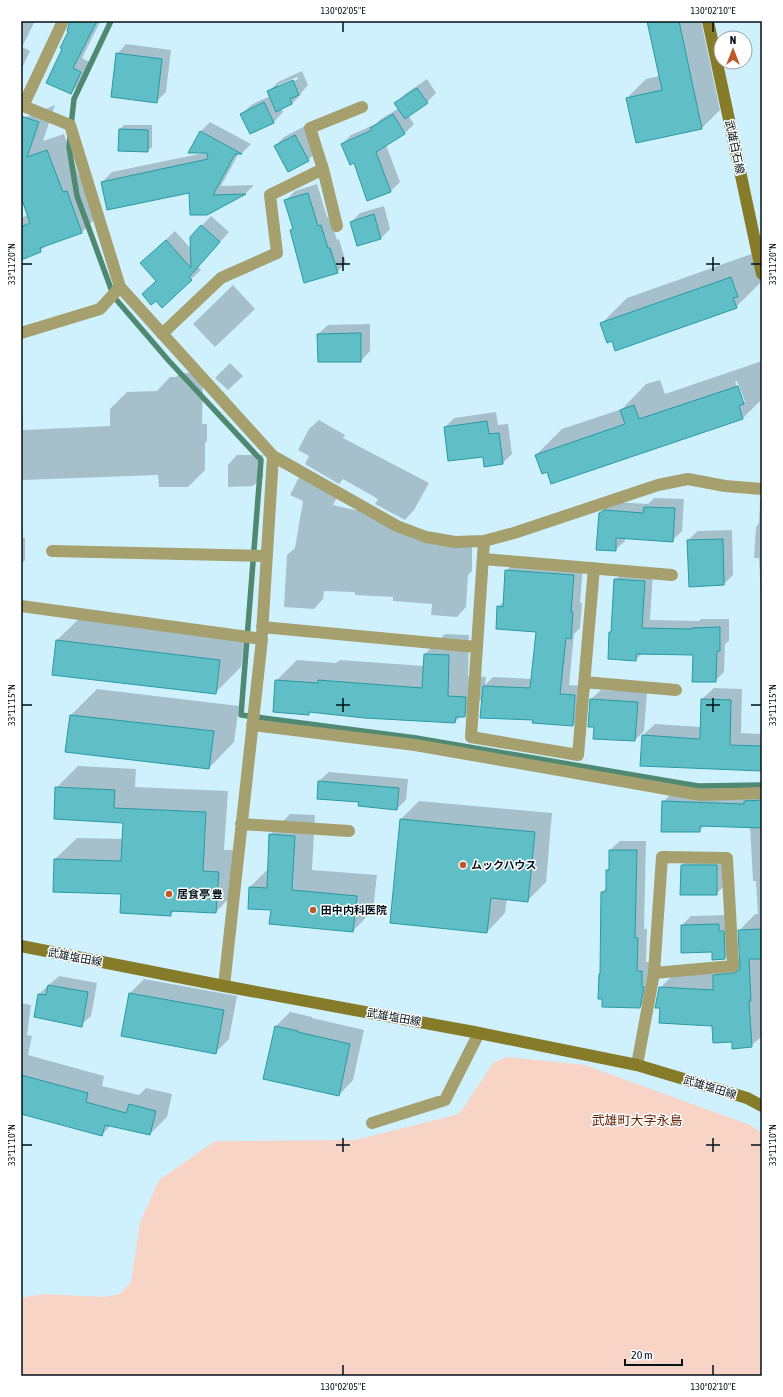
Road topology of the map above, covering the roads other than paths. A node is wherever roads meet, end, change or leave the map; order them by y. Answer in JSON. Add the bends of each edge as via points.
{"nodes":[{"id":1,"x":63,"y":21,"type":"edge"},
{"id":2,"x":708,"y":21,"type":"edge"},
{"id":3,"x":22,"y":105,"type":"edge"},
{"id":4,"x":362,"y":107,"type":"dead end"},
{"id":5,"x":323,"y":169,"type":"junction"},
{"id":6,"x":337,"y":226,"type":"dead end"},
{"id":7,"x":762,"y":274,"type":"edge"},
{"id":8,"x":120,"y":287,"type":"junction"},
{"id":9,"x":21,"y":333,"type":"edge"},
{"id":10,"x":162,"y":334,"type":"junction"},
{"id":11,"x":273,"y":456,"type":"junction"},
{"id":12,"x":762,"y":489,"type":"edge"},
{"id":13,"x":484,"y":541,"type":"junction"},
{"id":14,"x":52,"y":551,"type":"dead end"},
{"id":15,"x":266,"y":556,"type":"junction"},
{"id":16,"x":482,"y":559,"type":"junction"},
{"id":17,"x":594,"y":568,"type":"junction"},
{"id":18,"x":672,"y":575,"type":"dead end"},
{"id":19,"x":21,"y":606,"type":"edge"},
{"id":20,"x":262,"y":633,"type":"junction"},
{"id":21,"x":476,"y":647,"type":"junction"},
{"id":22,"x":584,"y":682,"type":"junction"},
{"id":23,"x":676,"y":690,"type":"dead end"},
{"id":24,"x":252,"y":725,"type":"junction"},
{"id":25,"x":762,"y":793,"type":"edge"},
{"id":26,"x":241,"y":824,"type":"junction"},
{"id":27,"x":350,"y":831,"type":"dead end"},
{"id":28,"x":21,"y":946,"type":"edge"},
{"id":29,"x":654,"y":973,"type":"junction"},
{"id":30,"x":224,"y":986,"type":"junction"},
{"id":31,"x":479,"y":1033,"type":"junction"},
{"id":32,"x":637,"y":1065,"type":"junction"},
{"id":33,"x":762,"y":1106,"type":"edge"},
{"id":34,"x":372,"y":1123,"type":"dead end"}],
"edges":[{"from":1,"to":3,"type":"street"},
{"from":2,"to":7,"type":"main road","name":"武雄白石線"},
{"from":3,"to":8,"type":"street","via":[[70,125]]},
{"from":4,"to":5,"type":"street","via":[[310,128]]},
{"from":5,"to":6,"type":"street"},
{"from":5,"to":10,"type":"street","via":[[270,195],[277,254],[221,278]]},
{"from":8,"to":9,"type":"street","via":[[100,309]]},
{"from":8,"to":10,"type":"street"},
{"from":10,"to":11,"type":"street"},
{"from":11,"to":13,"type":"street","via":[[397,526],[426,537],[455,542]]},
{"from":11,"to":15,"type":"street"},
{"from":12,"to":13,"type":"street","via":[[688,479],[658,485],[514,534]]},
{"from":13,"to":16,"type":"street"},
{"from":14,"to":15,"type":"street"},
{"from":15,"to":20,"type":"street"},
{"from":16,"to":17,"type":"street"},
{"from":16,"to":21,"type":"street"},
{"from":17,"to":18,"type":"street"},
{"from":17,"to":22,"type":"street"},
{"from":19,"to":20,"type":"street"},
{"from":20,"to":21,"type":"street"},
{"from":20,"to":24,"type":"street"},
{"from":21,"to":22,"type":"street","via":[[470,737],[578,755]]},
{"from":22,"to":23,"type":"street"},
{"from":24,"to":25,"type":"street","via":[[414,745],[701,795]]},
{"from":24,"to":26,"type":"street"},
{"from":26,"to":27,"type":"street"},
{"from":26,"to":30,"type":"street"},
{"from":28,"to":30,"type":"main road","name":"武雄塩田線"},
{"from":29,"to":29,"type":"street","via":[[662,857],[727,858],[733,966]]},
{"from":29,"to":32,"type":"street"},
{"from":30,"to":31,"type":"main road","name":"武雄塩田線"},
{"from":31,"to":32,"type":"main road","name":"武雄塩田線"},
{"from":31,"to":34,"type":"street","via":[[445,1100]]},
{"from":32,"to":33,"type":"main road","name":"武雄塩田線","via":[[747,1098]]}]}
